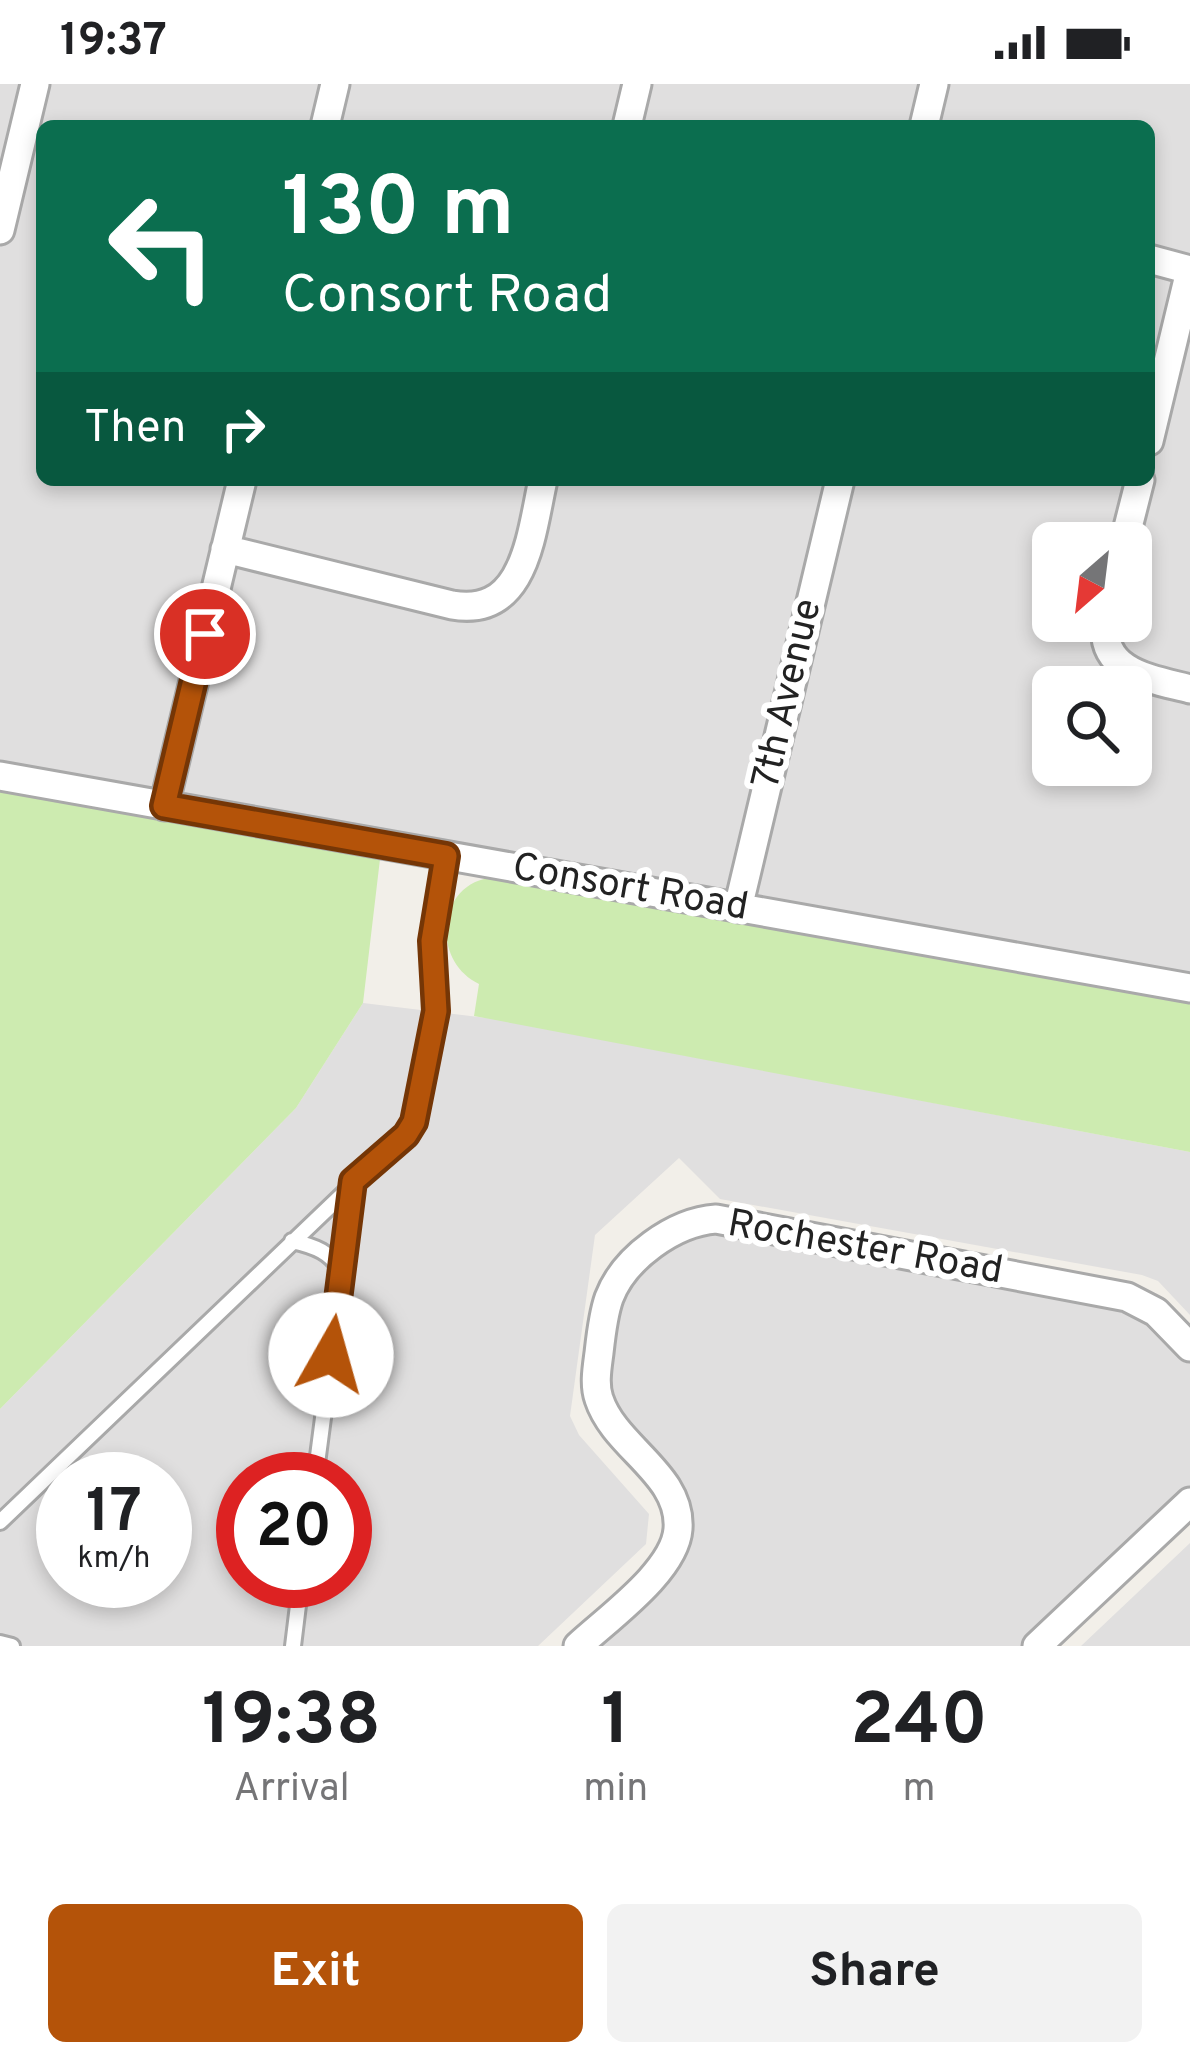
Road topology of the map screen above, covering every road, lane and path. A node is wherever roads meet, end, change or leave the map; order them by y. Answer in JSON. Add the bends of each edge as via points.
{"nodes":[{"id":1,"x":35,"y":84,"type":"edge"},
{"id":2,"x":335,"y":84,"type":"edge"},
{"id":3,"x":637,"y":84,"type":"edge"},
{"id":4,"x":934,"y":84,"type":"edge"},
{"id":5,"x":326,"y":120,"type":"edge"},
{"id":6,"x":628,"y":120,"type":"edge"},
{"id":7,"x":925,"y":120,"type":"edge"},
{"id":8,"x":0,"y":230,"type":"edge"},
{"id":9,"x":1155,"y":261,"type":"edge"},
{"id":10,"x":1190,"y":270,"type":"edge"},
{"id":11,"x":1155,"y":416,"type":"edge"},
{"id":12,"x":240,"y":486,"type":"edge"},
{"id":13,"x":542,"y":486,"type":"edge"},
{"id":14,"x":839,"y":486,"type":"edge"},
{"id":15,"x":1138,"y":486,"type":"edge"},
{"id":16,"x":1129,"y":522,"type":"edge"},
{"id":17,"x":225,"y":548,"type":"junction"},
{"id":18,"x":1106,"y":642,"type":"edge"},
{"id":19,"x":1190,"y":689,"type":"edge"},
{"id":20,"x":2,"y":782,"type":"edge"},
{"id":21,"x":164,"y":806,"type":"junction"},
{"id":22,"x":446,"y":856,"type":"junction"},
{"id":23,"x":738,"y":908,"type":"junction"},
{"id":24,"x":1190,"y":988,"type":"edge"},
{"id":25,"x":353,"y":1181,"type":"junction"},
{"id":26,"x":292,"y":1240,"type":"junction"},
{"id":27,"x":342,"y":1273,"type":"junction"},
{"id":28,"x":1190,"y":1347,"type":"edge"},
{"id":29,"x":319,"y":1452,"type":"edge"},
{"id":30,"x":1190,"y":1502,"type":"edge"},
{"id":31,"x":0,"y":1522,"type":"edge"},
{"id":32,"x":298,"y":1608,"type":"edge"},
{"id":33,"x":0,"y":1642,"type":"edge"},
{"id":34,"x":13,"y":1646,"type":"edge"},
{"id":35,"x":293,"y":1646,"type":"edge"},
{"id":36,"x":578,"y":1646,"type":"edge"},
{"id":37,"x":1036,"y":1646,"type":"edge"}],
"edges":[{"from":1,"to":8,"type":"street"},
{"from":2,"to":5,"type":"street"},
{"from":3,"to":6,"type":"street"},
{"from":4,"to":7,"type":"street"},
{"from":9,"to":10,"type":"street"},
{"from":10,"to":11,"type":"street"},
{"from":12,"to":17,"type":"street"},
{"from":13,"to":17,"type":"street","via":[[520,573],[504,594],[479,606]]},
{"from":14,"to":23,"type":"street","name":"7th Avenue"},
{"from":15,"to":16,"type":"street"},
{"from":17,"to":21,"type":"street"},
{"from":18,"to":19,"type":"street","via":[[1119,665]]},
{"from":20,"to":21,"type":"street","name":"Consort Road"},
{"from":21,"to":22,"type":"street","name":"Consort Road"},
{"from":22,"to":23,"type":"street","name":"Consort Road"},
{"from":22,"to":25,"type":"lane","via":[[432,941],[436,1011],[414,1122]]},
{"from":23,"to":24,"type":"street","name":"Consort Road"},
{"from":25,"to":26,"type":"lane"},
{"from":25,"to":27,"type":"lane"},
{"from":26,"to":27,"type":"lane","via":[[324,1251]]},
{"from":26,"to":31,"type":"lane"},
{"from":27,"to":29,"type":"lane"},
{"from":28,"to":36,"type":"street","name":"Rochester Road","via":[[1156,1312],[1127,1298],[716,1220],[679,1228],[613,1289],[597,1390],[614,1429],[674,1496],[676,1542],[657,1573]]},
{"from":30,"to":37,"type":"street"},
{"from":32,"to":35,"type":"lane"},
{"from":33,"to":34,"type":"lane"}]}
